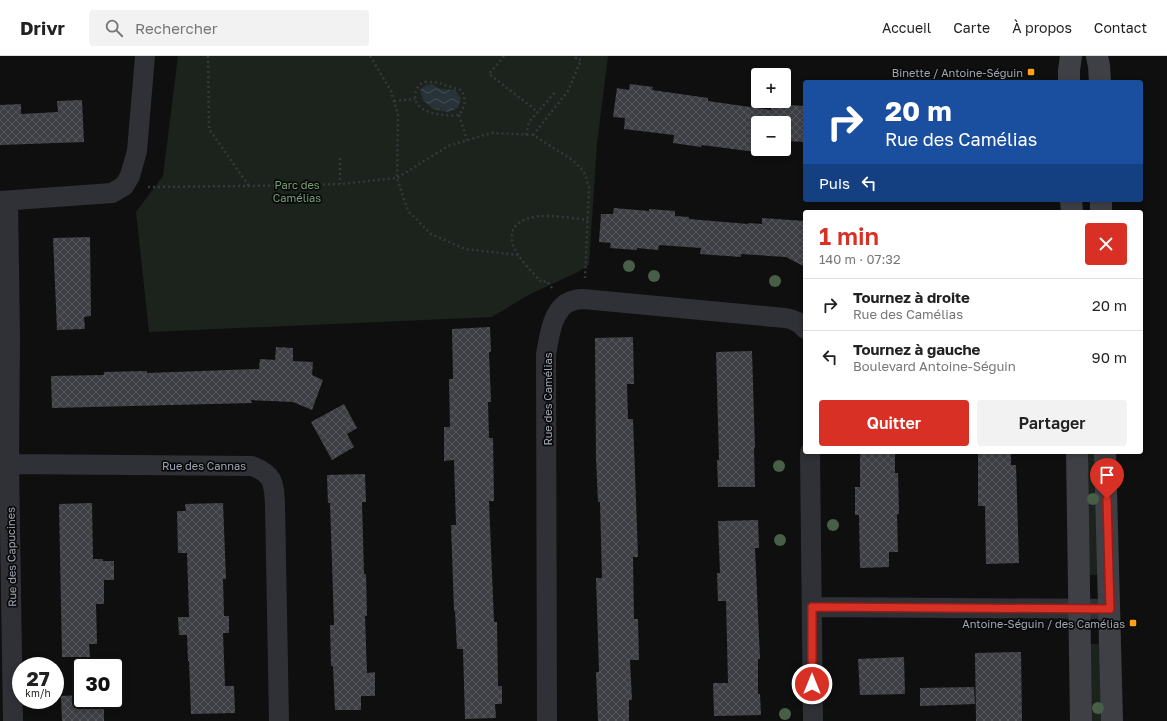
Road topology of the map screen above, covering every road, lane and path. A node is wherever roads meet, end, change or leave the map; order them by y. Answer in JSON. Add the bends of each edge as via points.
{"nodes":[{"id":1,"x":145,"y":56,"type":"edge"},
{"id":2,"x":208,"y":56,"type":"edge"},
{"id":3,"x":370,"y":56,"type":"edge"},
{"id":4,"x":504,"y":56,"type":"edge"},
{"id":5,"x":576,"y":56,"type":"edge"},
{"id":6,"x":1071,"y":56,"type":"edge"},
{"id":7,"x":1097,"y":56,"type":"edge"},
{"id":8,"x":1069,"y":80,"type":"edge"},
{"id":9,"x":1100,"y":80,"type":"edge"},
{"id":10,"x":556,"y":91,"type":"dead end"},
{"id":11,"x":415,"y":99,"type":"junction"},
{"id":12,"x":394,"y":101,"type":"junction"},
{"id":13,"x":538,"y":112,"type":"junction"},
{"id":14,"x":458,"y":115,"type":"junction"},
{"id":15,"x":526,"y":134,"type":"junction"},
{"id":16,"x":533,"y":135,"type":"junction"},
{"id":17,"x":468,"y":140,"type":"junction"},
{"id":18,"x":340,"y":158,"type":"dead end"},
{"id":19,"x":398,"y":178,"type":"junction"},
{"id":20,"x":340,"y":184,"type":"junction"},
{"id":21,"x":250,"y":186,"type":"junction"},
{"id":22,"x":112,"y":193,"type":"junction"},
{"id":23,"x":4,"y":201,"type":"edge"},
{"id":24,"x":588,"y":220,"type":"junction"},
{"id":25,"x":518,"y":255,"type":"junction"},
{"id":26,"x":583,"y":299,"type":"junction"},
{"id":27,"x":563,"y":305,"type":"junction"},
{"id":28,"x":803,"y":327,"type":"edge"},
{"id":29,"x":810,"y":454,"type":"edge"},
{"id":30,"x":1077,"y":454,"type":"edge"},
{"id":31,"x":1105,"y":454,"type":"edge"},
{"id":32,"x":9,"y":464,"type":"junction"},
{"id":33,"x":812,"y":607,"type":"junction"},
{"id":34,"x":1079,"y":609,"type":"junction"},
{"id":35,"x":1110,"y":609,"type":"junction"},
{"id":36,"x":13,"y":721,"type":"edge"},
{"id":37,"x":278,"y":721,"type":"edge"},
{"id":38,"x":547,"y":721,"type":"edge"},
{"id":39,"x":813,"y":721,"type":"edge"},
{"id":40,"x":1081,"y":721,"type":"edge"},
{"id":41,"x":1112,"y":721,"type":"edge"}],
"edges":[{"from":1,"to":22,"type":"street","via":[[137,151],[130,176],[124,186]]},
{"from":2,"to":21,"type":"path","via":[[209,128]]},
{"from":3,"to":12,"type":"path","via":[[391,91]]},
{"from":4,"to":13,"type":"path","via":[[489,74]]},
{"from":5,"to":16,"type":"path","via":[[576,59],[582,60],[568,91]]},
{"from":6,"to":8,"type":"street"},
{"from":7,"to":9,"type":"street"},
{"from":10,"to":13,"type":"path"},
{"from":11,"to":12,"type":"path"},
{"from":11,"to":14,"type":"path","via":[[421,108],[437,115]]},
{"from":11,"to":14,"type":"path","via":[[417,89],[425,82],[435,82],[461,90],[465,99],[464,107]]},
{"from":12,"to":19,"type":"path","via":[[398,114]]},
{"from":13,"to":15,"type":"path","via":[[529,122]]},
{"from":14,"to":17,"type":"path"},
{"from":15,"to":16,"type":"path"},
{"from":15,"to":17,"type":"path","via":[[491,133]]},
{"from":16,"to":24,"type":"path","via":[[571,159],[585,174],[589,188]]},
{"from":17,"to":19,"type":"path","via":[[448,146]]},
{"from":18,"to":20,"type":"path"},
{"from":19,"to":20,"type":"path"},
{"from":19,"to":25,"type":"path","via":[[408,211],[431,234],[465,249]]},
{"from":20,"to":21,"type":"path"},
{"from":21,"to":22,"type":"path","via":[[144,187]]},
{"from":22,"to":23,"type":"street"},
{"from":23,"to":32,"type":"street","name":"Rue des Capucines","via":[[10,330]]},
{"from":24,"to":25,"type":"path","via":[[541,216],[516,224],[512,234],[513,245]]},
{"from":24,"to":26,"type":"path"},
{"from":25,"to":27,"type":"path","via":[[541,282],[547,281]]},
{"from":26,"to":27,"type":"street","via":[[569,301]]},
{"from":26,"to":28,"type":"street","via":[[785,318],[792,319]]},
{"from":27,"to":38,"type":"street","name":"Rue des Camélias","via":[[552,324],[546,355]]},
{"from":29,"to":33,"type":"street"},
{"from":30,"to":34,"type":"street"},
{"from":31,"to":35,"type":"street"},
{"from":32,"to":36,"type":"street","name":"Rue des Capucines"},
{"from":32,"to":37,"type":"street","name":"Rue des Cannas","via":[[252,466],[268,474],[274,487],[275,498]]},
{"from":33,"to":34,"type":"street"},
{"from":33,"to":39,"type":"street"},
{"from":34,"to":35,"type":"street"},
{"from":34,"to":40,"type":"street"},
{"from":35,"to":41,"type":"street"}]}
